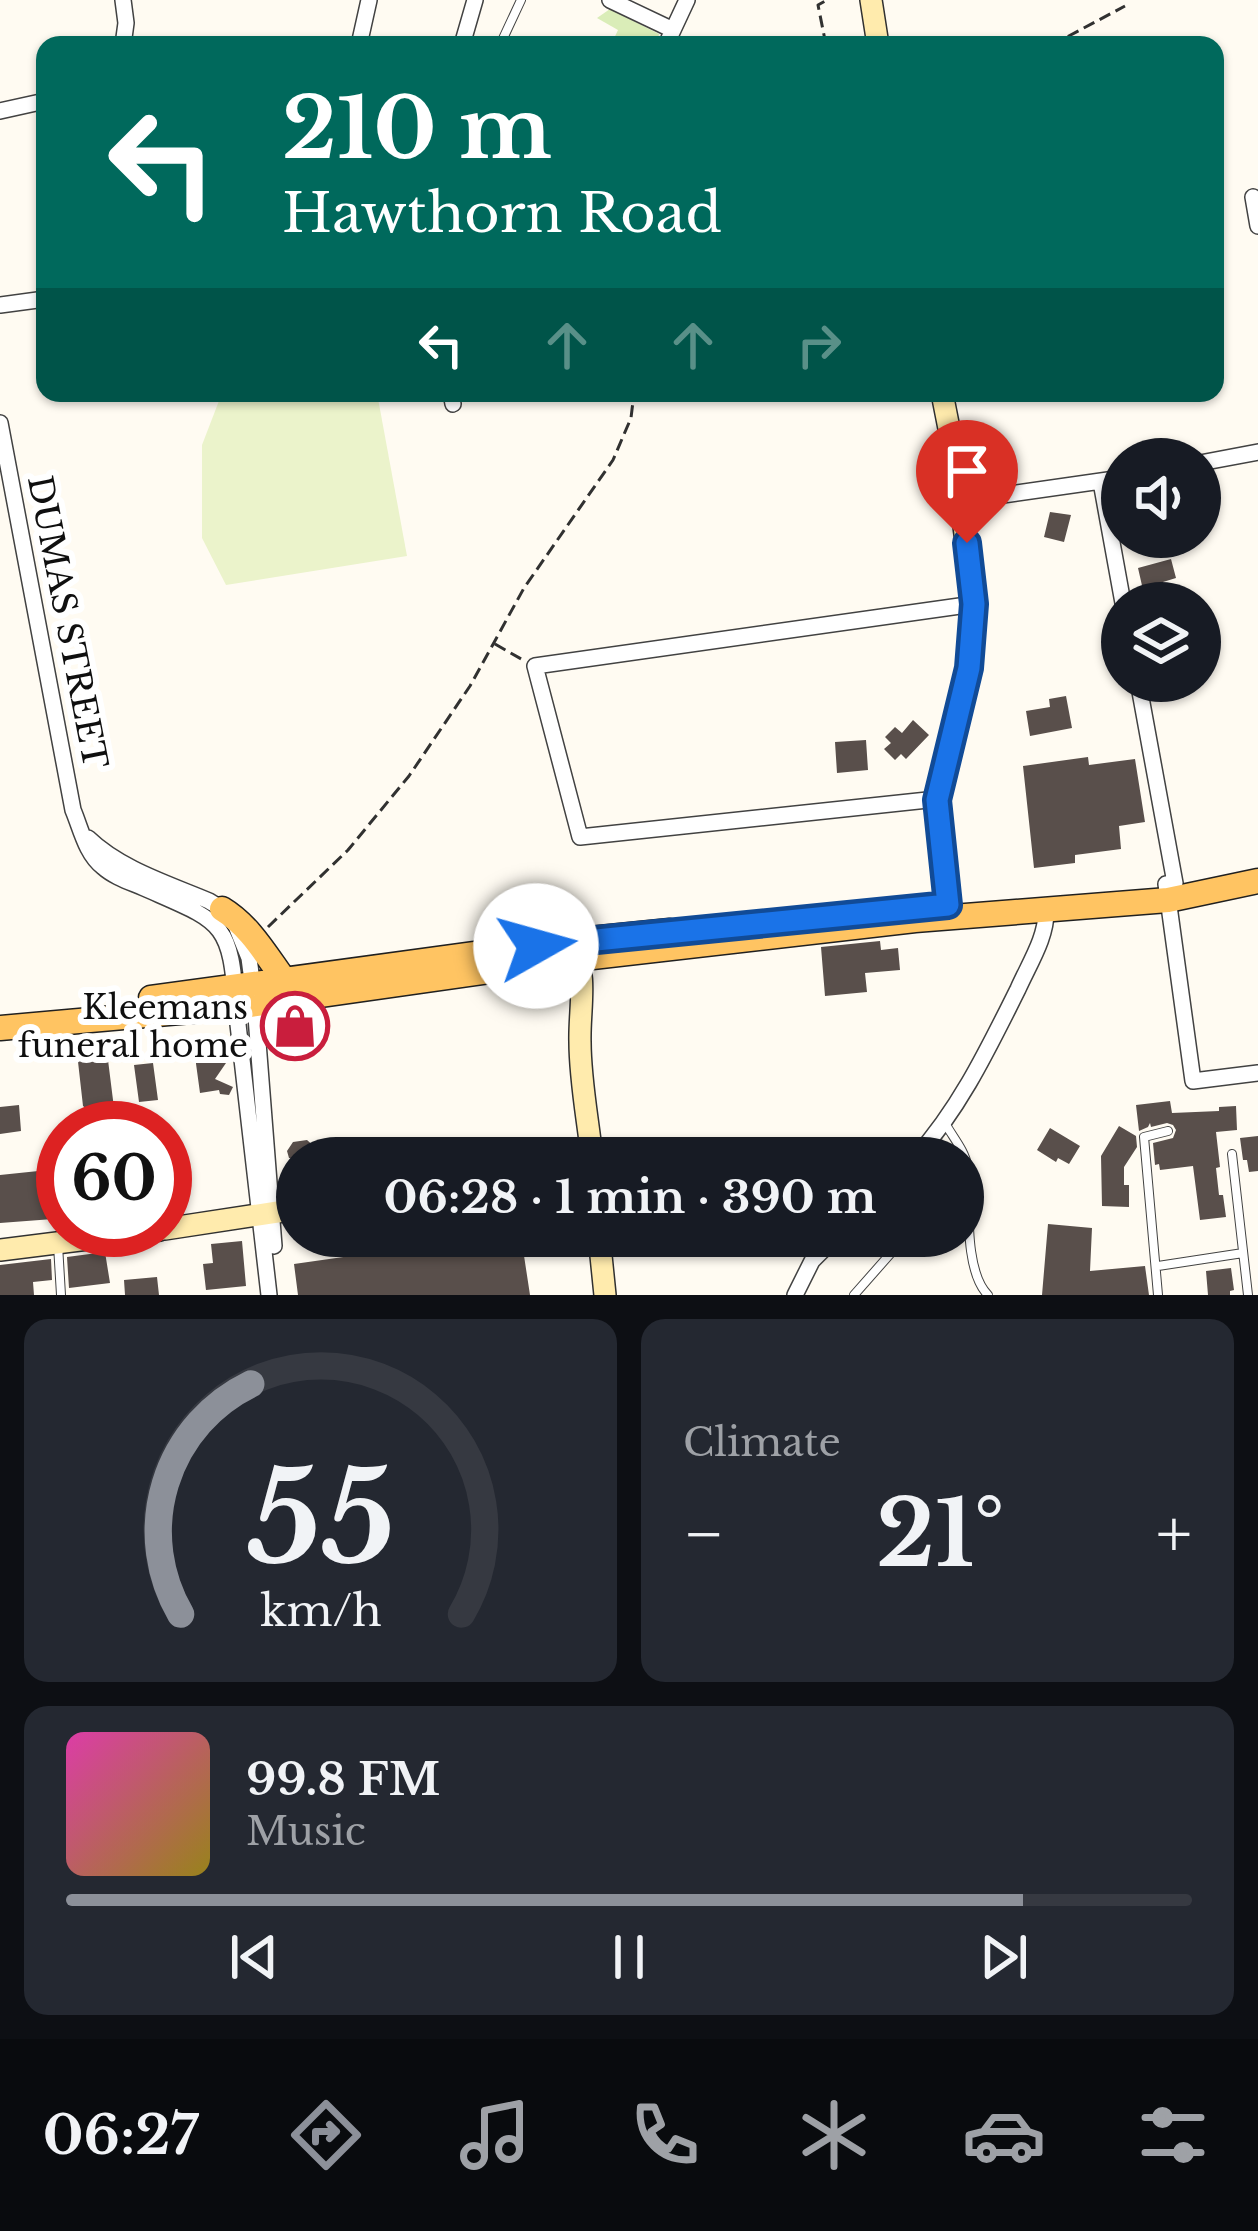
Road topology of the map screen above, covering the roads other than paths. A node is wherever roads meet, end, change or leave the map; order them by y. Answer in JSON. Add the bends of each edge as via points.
{"nodes":[{"id":1,"x":124,"y":0,"type":"edge"},
{"id":2,"x":368,"y":0,"type":"edge"},
{"id":3,"x":475,"y":0,"type":"edge"},
{"id":4,"x":521,"y":0,"type":"edge"},
{"id":5,"x":610,"y":0,"type":"edge"},
{"id":6,"x":687,"y":0,"type":"edge"},
{"id":7,"x":871,"y":0,"type":"edge"},
{"id":8,"x":125,"y":36,"type":"edge"},
{"id":9,"x":361,"y":36,"type":"edge"},
{"id":10,"x":465,"y":36,"type":"edge"},
{"id":11,"x":504,"y":36,"type":"edge"},
{"id":12,"x":666,"y":36,"type":"edge"},
{"id":13,"x":670,"y":36,"type":"edge"},
{"id":14,"x":877,"y":36,"type":"edge"},
{"id":15,"x":36,"y":103,"type":"edge"},
{"id":16,"x":0,"y":111,"type":"edge"},
{"id":17,"x":1252,"y":197,"type":"dead end"},
{"id":18,"x":1258,"y":226,"type":"edge"},
{"id":19,"x":36,"y":300,"type":"edge"},
{"id":20,"x":0,"y":305,"type":"edge"},
{"id":21,"x":944,"y":402,"type":"edge"},
{"id":22,"x":0,"y":422,"type":"edge"},
{"id":23,"x":1258,"y":452,"type":"edge"},
{"id":24,"x":1221,"y":459,"type":"edge"},
{"id":25,"x":1101,"y":482,"type":"edge"},
{"id":26,"x":961,"y":501,"type":"junction"},
{"id":27,"x":974,"y":604,"type":"junction"},
{"id":28,"x":1141,"y":702,"type":"edge"},
{"id":29,"x":937,"y":800,"type":"junction"},
{"id":30,"x":82,"y":832,"type":"junction"},
{"id":31,"x":1258,"y":878,"type":"edge"},
{"id":32,"x":1170,"y":889,"type":"junction"},
{"id":33,"x":222,"y":909,"type":"junction"},
{"id":34,"x":1046,"y":910,"type":"junction"},
{"id":35,"x":948,"y":911,"type":"junction"},
{"id":36,"x":571,"y":953,"type":"junction"},
{"id":37,"x":285,"y":981,"type":"junction"},
{"id":38,"x":245,"y":996,"type":"junction"},
{"id":39,"x":0,"y":1015,"type":"edge"},
{"id":40,"x":0,"y":1028,"type":"edge"},
{"id":41,"x":1258,"y":1073,"type":"edge"},
{"id":42,"x":944,"y":1122,"type":"junction"},
{"id":43,"x":1168,"y":1131,"type":"dead end"},
{"id":44,"x":590,"y":1137,"type":"edge"},
{"id":45,"x":932,"y":1137,"type":"edge"},
{"id":46,"x":953,"y":1137,"type":"edge"},
{"id":47,"x":1232,"y":1154,"type":"dead end"},
{"id":48,"x":276,"y":1212,"type":"edge"},
{"id":49,"x":266,"y":1214,"type":"junction"},
{"id":50,"x":192,"y":1225,"type":"edge"},
{"id":51,"x":36,"y":1246,"type":"edge"},
{"id":52,"x":0,"y":1250,"type":"edge"},
{"id":53,"x":1243,"y":1253,"type":"junction"},
{"id":54,"x":59,"y":1257,"type":"edge"},
{"id":55,"x":601,"y":1257,"type":"edge"},
{"id":56,"x":816,"y":1257,"type":"edge"},
{"id":57,"x":887,"y":1257,"type":"edge"},
{"id":58,"x":974,"y":1257,"type":"edge"},
{"id":59,"x":1158,"y":1266,"type":"junction"},
{"id":60,"x":985,"y":1294,"type":"edge"},
{"id":61,"x":61,"y":1295,"type":"edge"},
{"id":62,"x":273,"y":1295,"type":"edge"},
{"id":63,"x":605,"y":1295,"type":"edge"},
{"id":64,"x":795,"y":1295,"type":"edge"},
{"id":65,"x":854,"y":1295,"type":"edge"},
{"id":66,"x":1159,"y":1295,"type":"edge"},
{"id":67,"x":1248,"y":1295,"type":"edge"}],
"edges":[{"from":1,"to":8,"type":"street"},
{"from":2,"to":9,"type":"street"},
{"from":3,"to":10,"type":"street"},
{"from":4,"to":11,"type":"lane"},
{"from":5,"to":12,"type":"street"},
{"from":6,"to":13,"type":"street"},
{"from":7,"to":14,"type":"street"},
{"from":15,"to":16,"type":"street"},
{"from":17,"to":18,"type":"street"},
{"from":19,"to":20,"type":"street"},
{"from":21,"to":26,"type":"street"},
{"from":22,"to":30,"type":"street","name":"DUMAS STREET"},
{"from":23,"to":24,"type":"street"},
{"from":25,"to":26,"type":"street"},
{"from":26,"to":27,"type":"street"},
{"from":27,"to":29,"type":"street","via":[[969,668]]},
{"from":27,"to":29,"type":"street","via":[[535,666],[580,837]]},
{"from":28,"to":32,"type":"street"},
{"from":29,"to":35,"type":"street"},
{"from":30,"to":33,"type":"street","via":[[122,862]]},
{"from":30,"to":38,"type":"street","name":"DUMAS STREET","via":[[100,866],[217,926]]},
{"from":31,"to":32,"type":"main road"},
{"from":32,"to":34,"type":"main road"},
{"from":32,"to":35,"type":"main road"},
{"from":32,"to":41,"type":"street","via":[[1192,1081]]},
{"from":33,"to":37,"type":"main road"},
{"from":33,"to":38,"type":"street","via":[[249,958]]},
{"from":34,"to":35,"type":"main road"},
{"from":34,"to":42,"type":"street","via":[[1041,938],[989,1048]]},
{"from":35,"to":36,"type":"main road"},
{"from":36,"to":37,"type":"main road"},
{"from":36,"to":38,"type":"main road"},
{"from":36,"to":44,"type":"street","via":[[581,988]]},
{"from":37,"to":38,"type":"main road"},
{"from":38,"to":39,"type":"main road"},
{"from":38,"to":40,"type":"main road"},
{"from":38,"to":49,"type":"street"},
{"from":42,"to":45,"type":"street"},
{"from":42,"to":46,"type":"lane"},
{"from":43,"to":59,"type":"lane","via":[[1144,1137]]},
{"from":47,"to":53,"type":"lane"},
{"from":48,"to":49,"type":"street"},
{"from":49,"to":50,"type":"street"},
{"from":49,"to":62,"type":"street"},
{"from":51,"to":52,"type":"street"},
{"from":53,"to":59,"type":"lane"},
{"from":53,"to":67,"type":"lane"},
{"from":54,"to":61,"type":"lane"},
{"from":55,"to":63,"type":"street"},
{"from":56,"to":64,"type":"street"},
{"from":57,"to":65,"type":"lane"},
{"from":58,"to":60,"type":"lane"},
{"from":59,"to":66,"type":"lane"}]}
